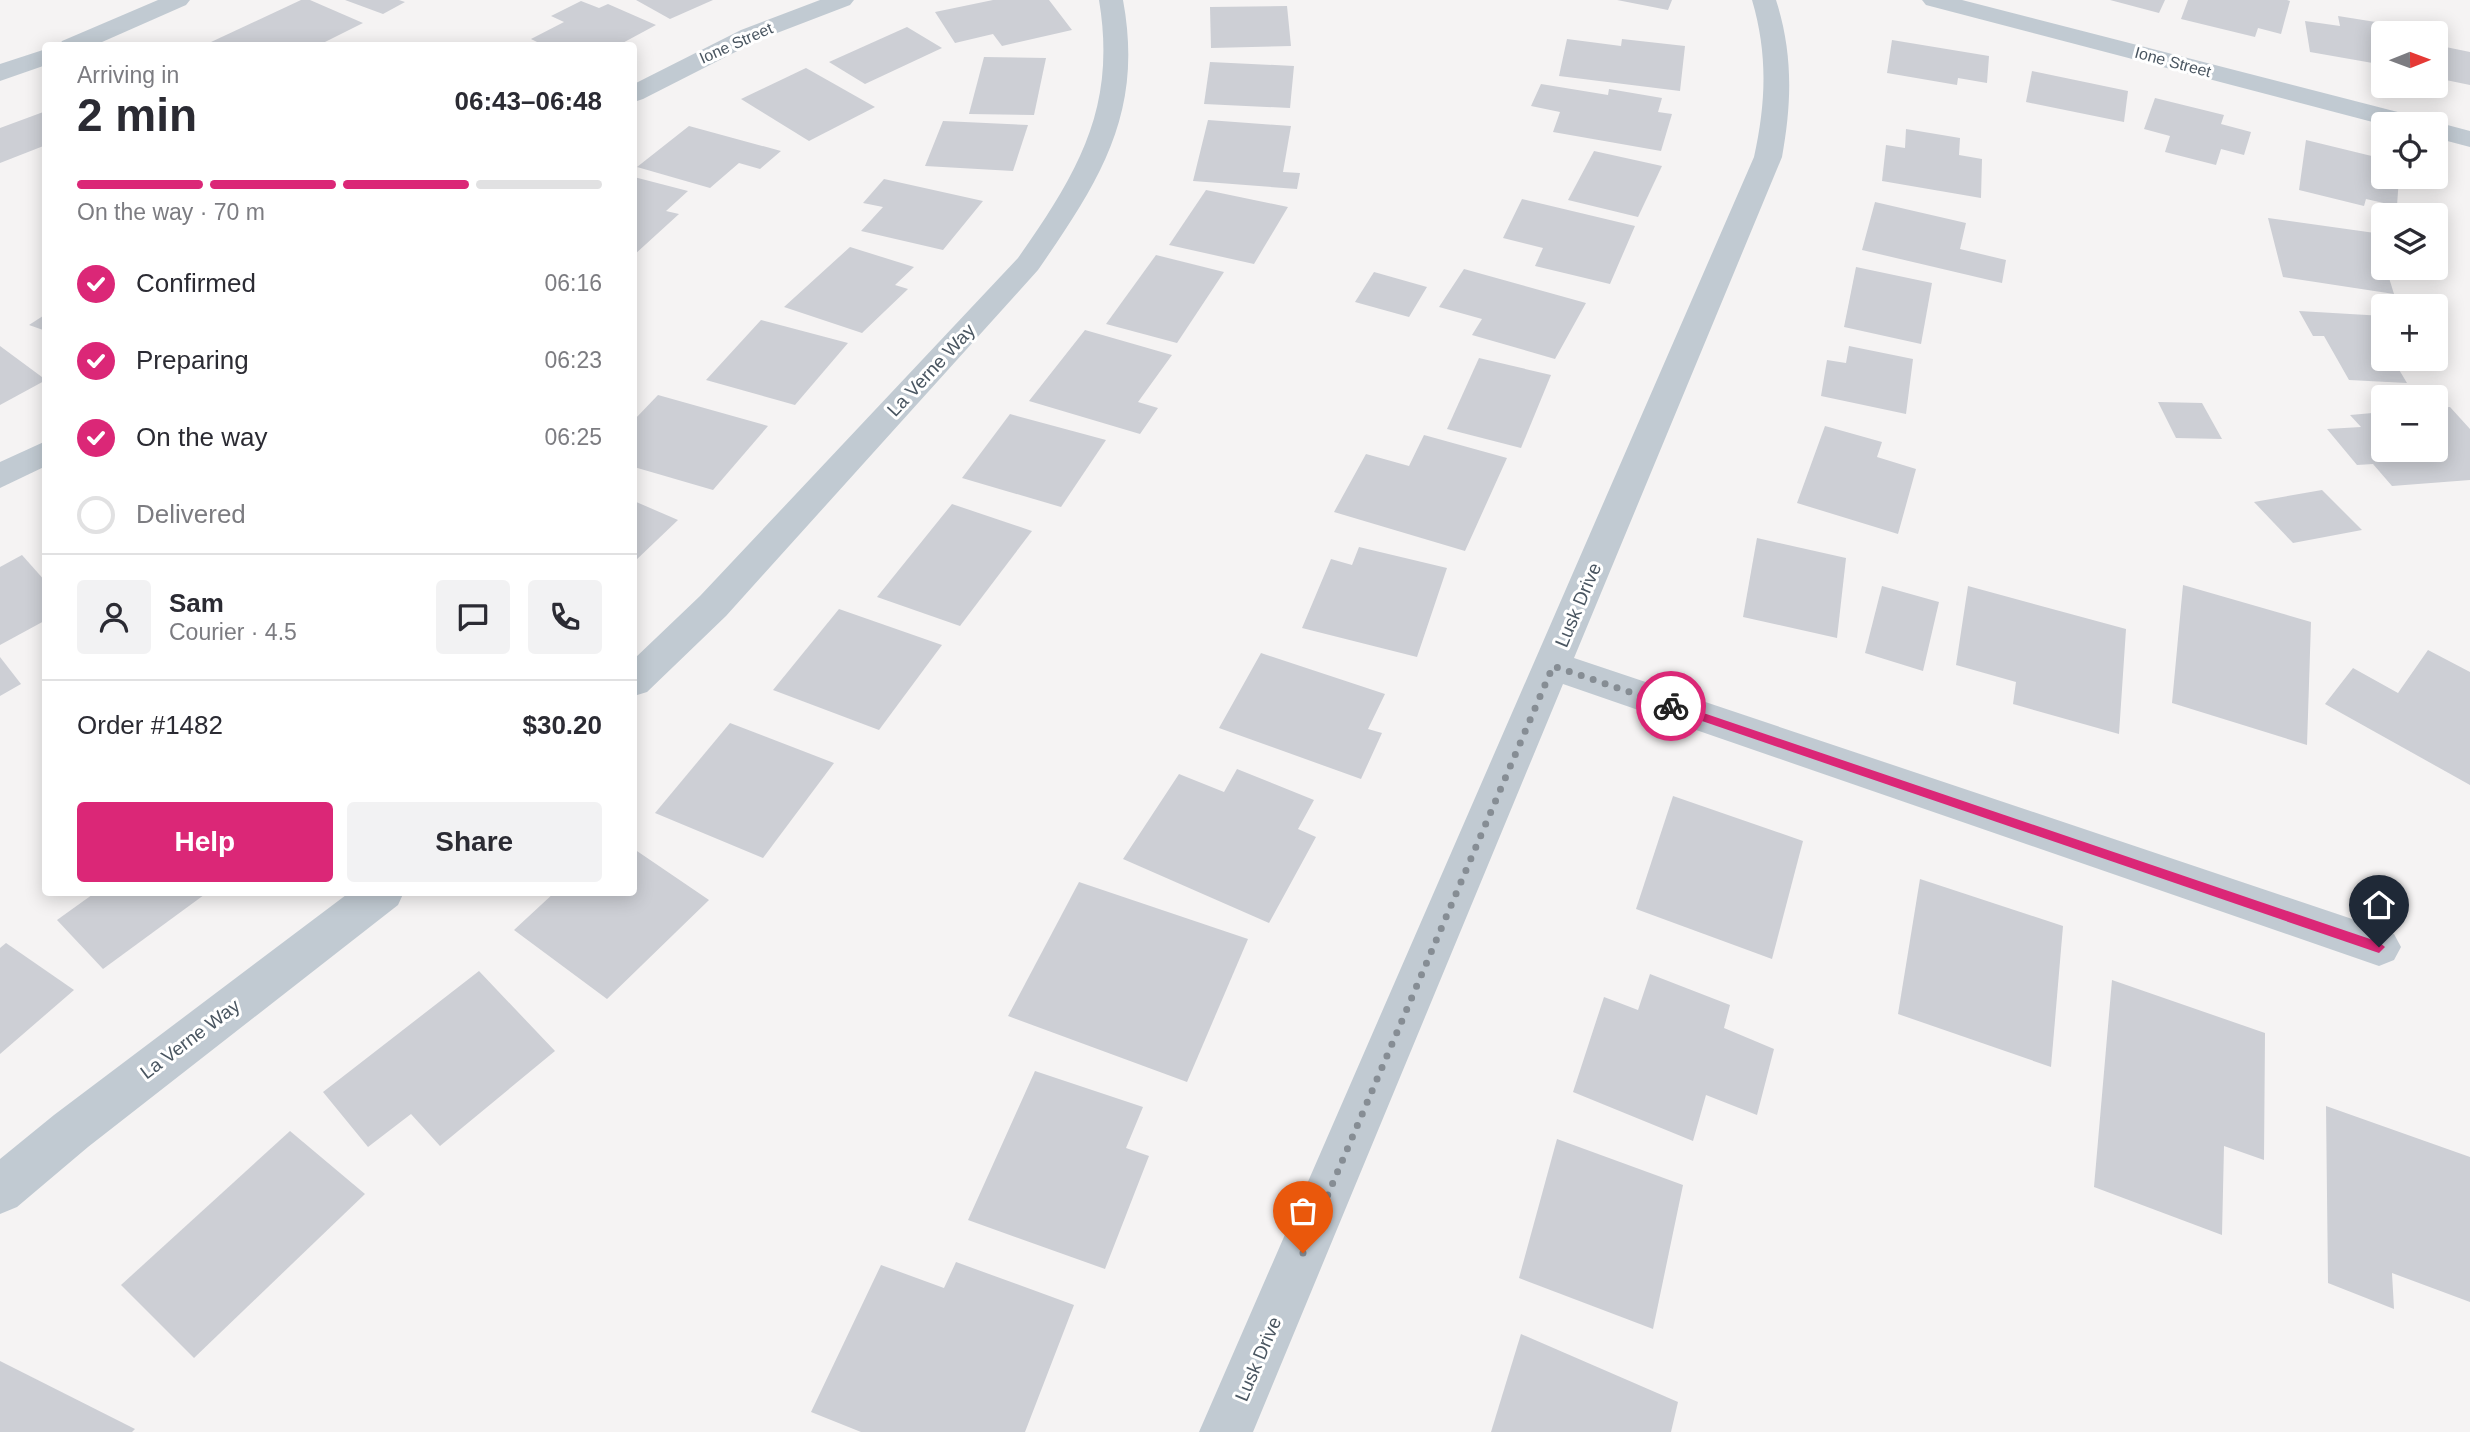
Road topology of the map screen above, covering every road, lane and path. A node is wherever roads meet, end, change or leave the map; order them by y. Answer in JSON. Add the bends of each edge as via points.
{"nodes":[{"id":1,"x":178,"y":0,"type":"edge"},
{"id":2,"x":842,"y":0,"type":"edge"},
{"id":3,"x":1111,"y":0,"type":"edge"},
{"id":4,"x":1764,"y":0,"type":"edge"},
{"id":5,"x":1934,"y":0,"type":"edge"},
{"id":6,"x":80,"y":42,"type":"edge"},
{"id":7,"x":42,"y":57,"type":"edge"},
{"id":8,"x":0,"y":73,"type":"edge"},
{"id":9,"x":637,"y":92,"type":"edge"},
{"id":10,"x":2371,"y":113,"type":"edge"},
{"id":11,"x":2448,"y":133,"type":"edge"},
{"id":12,"x":2470,"y":139,"type":"edge"},
{"id":13,"x":42,"y":454,"type":"edge"},
{"id":14,"x":0,"y":476,"type":"edge"},
{"id":15,"x":1553,"y":666,"type":"junction"},
{"id":16,"x":637,"y":679,"type":"edge"},
{"id":17,"x":378,"y":896,"type":"edge"},
{"id":18,"x":2379,"y":947,"type":"dead end"},
{"id":19,"x":0,"y":1190,"type":"edge"},
{"id":20,"x":1226,"y":1432,"type":"edge"}],
"edges":[{"from":1,"to":6,"type":"street"},
{"from":2,"to":9,"type":"street","name":"Ione Street","via":[[750,35]]},
{"from":3,"to":16,"type":"street","name":"La Verne Way","via":[[1119,59],[1112,106],[1096,155],[1068,208],[1028,264],[713,606]]},
{"from":4,"to":15,"type":"street","name":"Lusk Drive","via":[[1778,58],[1779,107],[1768,157]]},
{"from":5,"to":10,"type":"street","name":"Ione Street"},
{"from":7,"to":8,"type":"street"},
{"from":11,"to":12,"type":"street"},
{"from":13,"to":14,"type":"street"},
{"from":15,"to":18,"type":"street"},
{"from":15,"to":20,"type":"street","name":"Lusk Drive"},
{"from":17,"to":19,"type":"street","name":"La Verne Way"}]}
